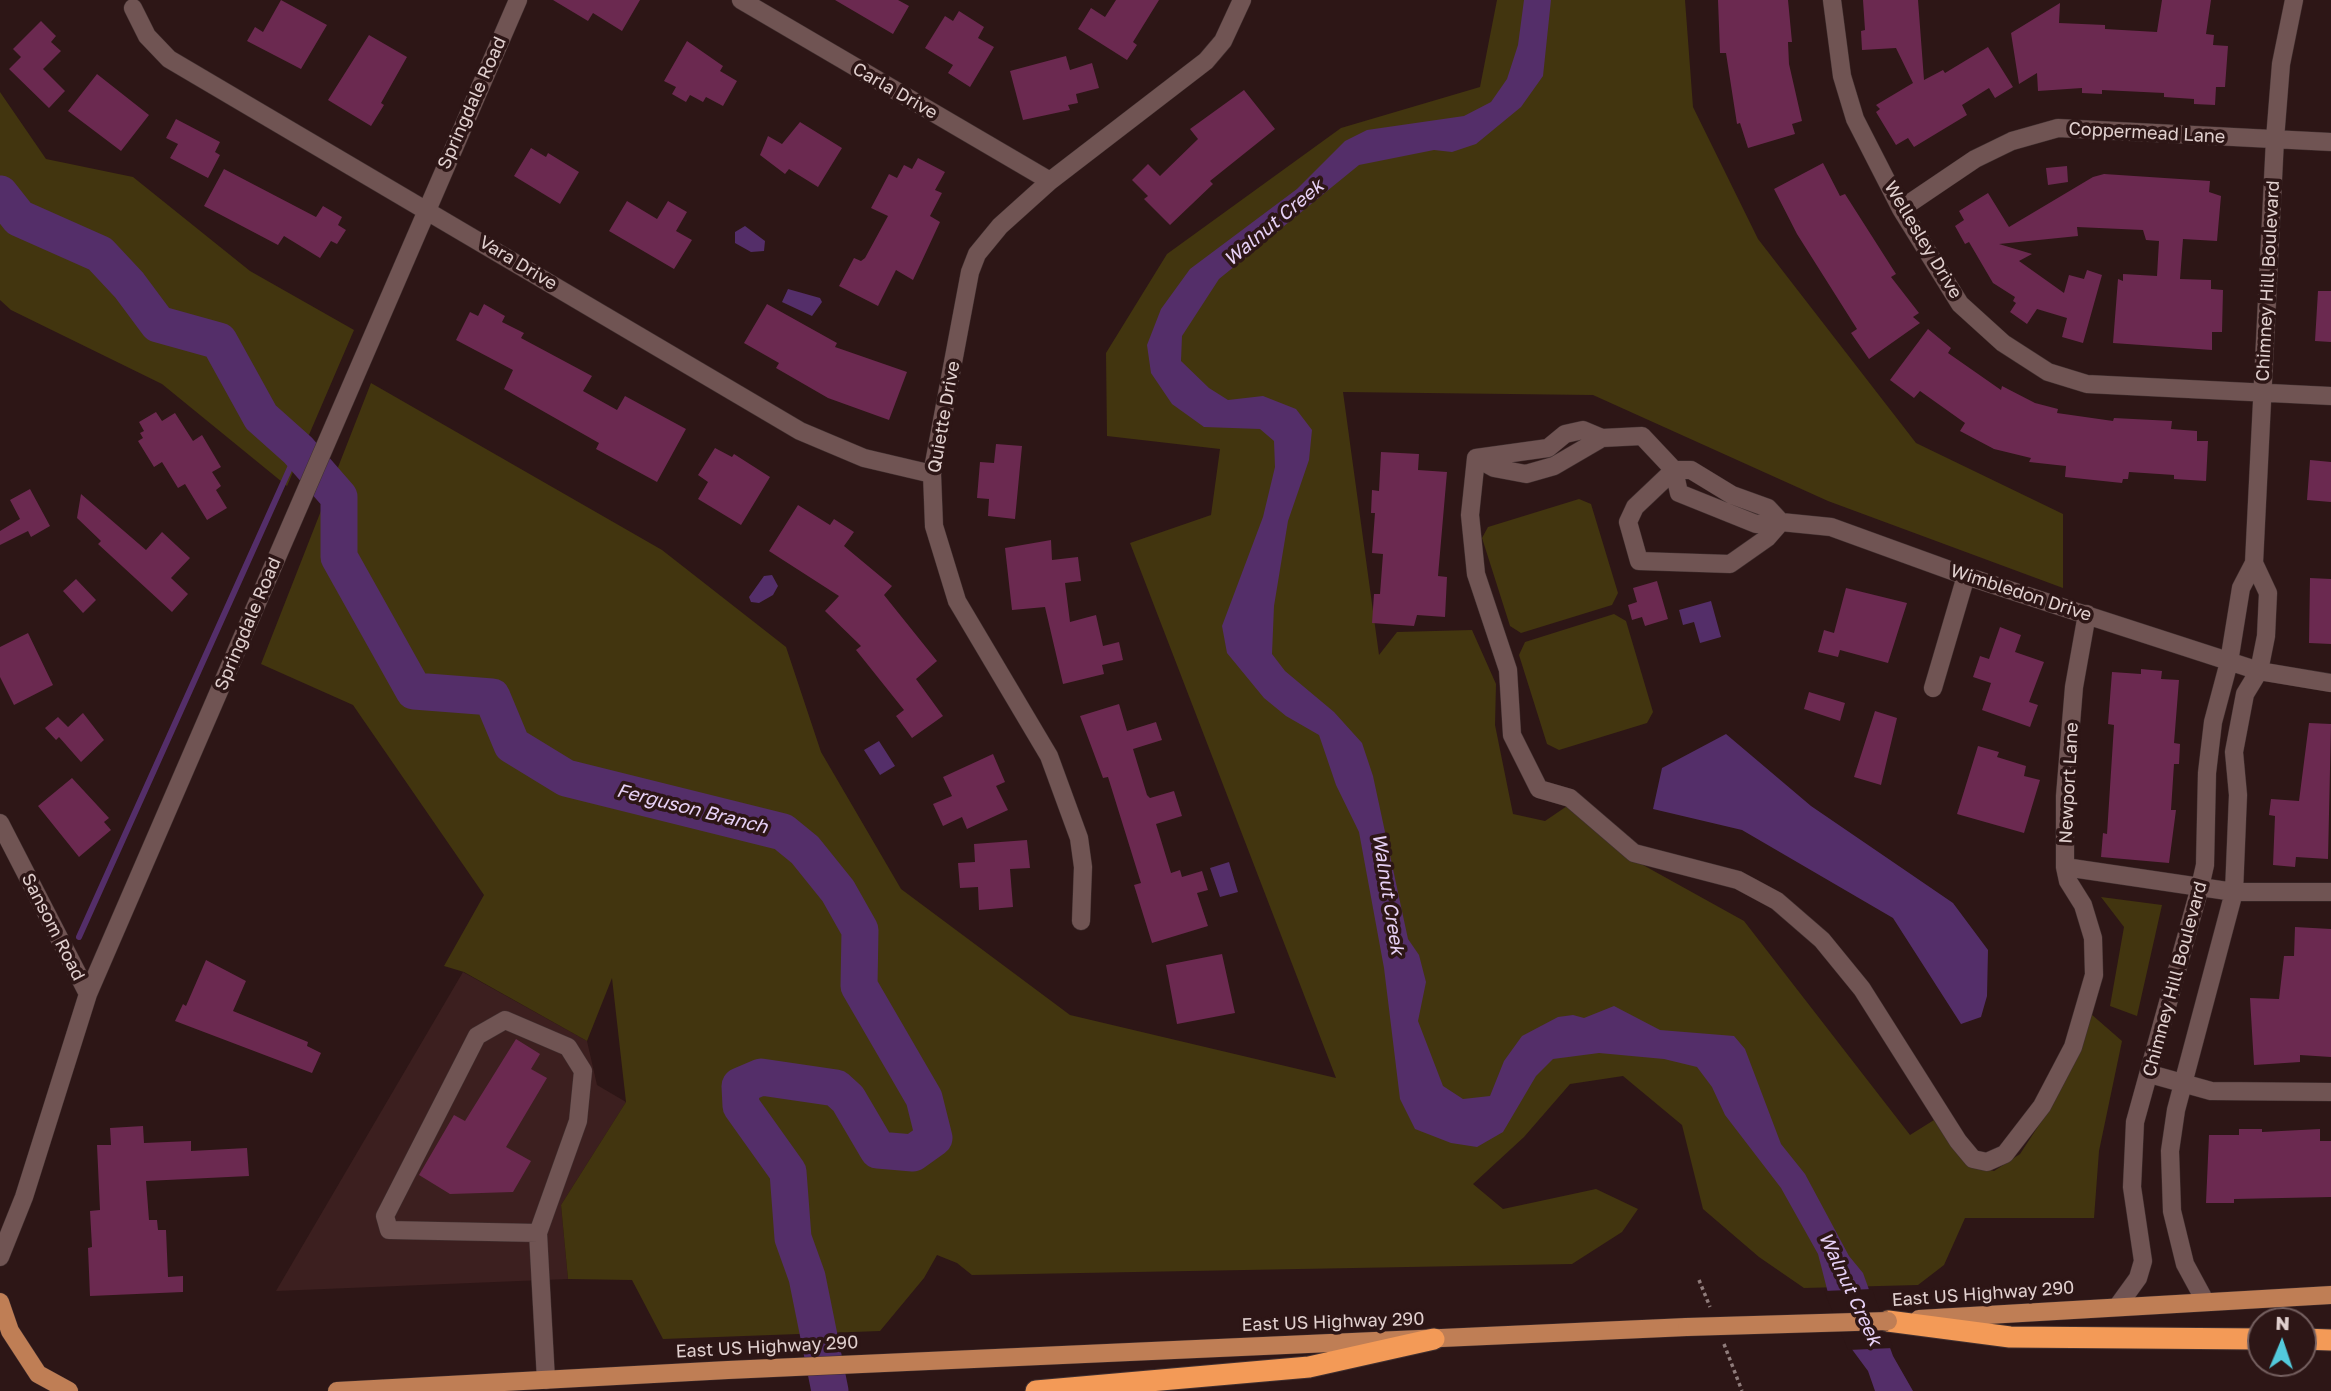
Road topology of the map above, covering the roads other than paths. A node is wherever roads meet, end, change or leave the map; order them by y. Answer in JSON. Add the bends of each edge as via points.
{"nodes":[{"id":1,"x":518,"y":0,"type":"edge"},
{"id":2,"x":741,"y":0,"type":"edge"},
{"id":3,"x":1242,"y":0,"type":"edge"},
{"id":4,"x":1832,"y":0,"type":"edge"},
{"id":5,"x":2294,"y":0,"type":"edge"},
{"id":6,"x":133,"y":8,"type":"dead end"},
{"id":7,"x":2274,"y":139,"type":"junction"},
{"id":8,"x":2331,"y":142,"type":"edge"},
{"id":9,"x":1050,"y":181,"type":"junction"},
{"id":10,"x":426,"y":208,"type":"junction"},
{"id":11,"x":1901,"y":209,"type":"junction"},
{"id":12,"x":2263,"y":392,"type":"junction"},
{"id":13,"x":2331,"y":396,"type":"edge"},
{"id":14,"x":1674,"y":470,"type":"junction"},
{"id":15,"x":932,"y":474,"type":"junction"},
{"id":16,"x":1781,"y":522,"type":"junction"},
{"id":17,"x":2254,"y":563,"type":"junction"},
{"id":18,"x":1966,"y":576,"type":"junction"},
{"id":19,"x":2087,"y":614,"type":"junction"},
{"id":20,"x":2229,"y":662,"type":"junction"},
{"id":21,"x":2259,"y":671,"type":"junction"},
{"id":22,"x":2331,"y":683,"type":"edge"},
{"id":23,"x":1933,"y":688,"type":"dead end"},
{"id":24,"x":0,"y":823,"type":"edge"},
{"id":25,"x":2065,"y":867,"type":"junction"},
{"id":26,"x":2200,"y":887,"type":"junction"},
{"id":27,"x":2234,"y":892,"type":"junction"},
{"id":28,"x":2331,"y":892,"type":"edge"},
{"id":29,"x":1081,"y":921,"type":"dead end"},
{"id":30,"x":88,"y":994,"type":"junction"},
{"id":31,"x":2150,"y":1074,"type":"junction"},
{"id":32,"x":2183,"y":1083,"type":"junction"},
{"id":33,"x":2331,"y":1092,"type":"edge"},
{"id":34,"x":538,"y":1233,"type":"junction"},
{"id":35,"x":0,"y":1257,"type":"edge"},
{"id":36,"x":2331,"y":1295,"type":"edge"},
{"id":37,"x":0,"y":1301,"type":"edge"},
{"id":38,"x":2205,"y":1301,"type":"junction"},
{"id":39,"x":2117,"y":1307,"type":"junction"},
{"id":40,"x":1888,"y":1321,"type":"junction"},
{"id":41,"x":1434,"y":1339,"type":"junction"},
{"id":42,"x":2247,"y":1339,"type":"edge"},
{"id":43,"x":546,"y":1380,"type":"junction"},
{"id":44,"x":69,"y":1391,"type":"edge"},
{"id":45,"x":337,"y":1391,"type":"edge"},
{"id":46,"x":1036,"y":1391,"type":"edge"}],
"edges":[{"from":1,"to":10,"type":"street","name":"Springdale Road"},
{"from":2,"to":9,"type":"street","name":"Carla Drive"},
{"from":3,"to":9,"type":"street","name":"Quiette Drive","via":[[1223,41],[1206,61]]},
{"from":4,"to":11,"type":"street","name":"Wellesley Drive","via":[[1842,76],[1855,119]]},
{"from":5,"to":7,"type":"street","name":"Chimney Hill Boulevard","via":[[2281,64]]},
{"from":6,"to":10,"type":"street","name":"Vara Drive","via":[[147,36],[169,59]]},
{"from":7,"to":8,"type":"street","name":"Coppermead Lane"},
{"from":7,"to":11,"type":"street","name":"Coppermead Lane","via":[[2059,128],[2012,141],[1975,159]]},
{"from":7,"to":12,"type":"street","name":"Chimney Hill Boulevard"},
{"from":9,"to":15,"type":"street","name":"Quiette Drive","via":[[987,239],[974,263]]},
{"from":10,"to":15,"type":"street","name":"Vara Drive","via":[[800,431],[864,458]]},
{"from":10,"to":30,"type":"street","name":"Springdale Road"},
{"from":11,"to":12,"type":"street","name":"Wellesley Drive","via":[[1960,304],[2003,344],[2048,372],[2087,384]]},
{"from":12,"to":13,"type":"street","name":"Wellesley Drive"},
{"from":12,"to":17,"type":"street","name":"Chimney Hill Boulevard"},
{"from":14,"to":16,"type":"street","name":"Wimbledon Drive","via":[[1691,470],[1732,495],[1768,508]]},
{"from":14,"to":16,"type":"street","via":[[1635,508],[1628,522],[1639,561],[1730,564]]},
{"from":14,"to":25,"type":"street","via":[[1642,436],[1602,438],[1583,430],[1566,434],[1548,448],[1476,458],[1470,515],[1476,574],[1508,670],[1512,735],[1539,789],[1570,798],[1634,853],[1738,880],[1777,901],[1822,940],[1854,979],[1958,1140],[1973,1159],[1987,1163],[2005,1153],[2042,1106],[2073,1047],[2094,975],[2093,938]]},
{"from":15,"to":29,"type":"street","name":"Quiette Drive","via":[[934,526],[957,601],[1049,756],[1079,838]]},
{"from":16,"to":18,"type":"street","name":"Wimbledon Drive","via":[[1831,527]]},
{"from":17,"to":20,"type":"street","name":"Chimney Hill Boulevard","via":[[2241,588]]},
{"from":17,"to":21,"type":"street","name":"Chimney Hill Boulevard","via":[[2268,593]]},
{"from":18,"to":19,"type":"street","name":"Wimbledon Drive"},
{"from":18,"to":23,"type":"street"},
{"from":19,"to":20,"type":"street","name":"Wimbledon Drive"},
{"from":19,"to":25,"type":"street","name":"Newport Lane","via":[[2068,755]]},
{"from":20,"to":21,"type":"street","name":"Wimbledon Drive"},
{"from":20,"to":26,"type":"street","name":"Chimney Hill Boulevard","via":[[2213,722]]},
{"from":21,"to":22,"type":"street","name":"Wimbledon Drive"},
{"from":21,"to":27,"type":"street","name":"Chimney Hill Boulevard","via":[[2245,694],[2234,751],[2238,795]]},
{"from":24,"to":30,"type":"street","name":"Sansom Road"},
{"from":25,"to":26,"type":"street","name":"Newport Lane"},
{"from":26,"to":27,"type":"street","name":"Newport Lane"},
{"from":26,"to":31,"type":"street","name":"Chimney Hill Boulevard"},
{"from":27,"to":28,"type":"street","name":"Newport Lane"},
{"from":27,"to":32,"type":"street","name":"Chimney Hill Boulevard"},
{"from":30,"to":35,"type":"street","name":"Springdale Road","via":[[24,1198]]},
{"from":31,"to":32,"type":"street"},
{"from":31,"to":39,"type":"street","name":"Chimney Hill Boulevard","via":[[2135,1122],[2132,1161],[2143,1261],[2138,1278]]},
{"from":32,"to":33,"type":"street","via":[[2239,1094]]},
{"from":32,"to":38,"type":"street","name":"Chimney Hill Boulevard","via":[[2171,1151],[2172,1211],[2185,1264]]},
{"from":34,"to":34,"type":"street","via":[[578,1121],[583,1071],[568,1047],[505,1020],[477,1036],[385,1216],[389,1230]]},
{"from":34,"to":43,"type":"street"},
{"from":36,"to":38,"type":"main road","name":"East US Highway 290"},
{"from":37,"to":44,"type":"main road","via":[[10,1331],[38,1374]]},
{"from":38,"to":39,"type":"main road","name":"East US Highway 290"},
{"from":39,"to":40,"type":"main road","name":"East US Highway 290"},
{"from":40,"to":41,"type":"main road","name":"East US Highway 290","bridge":true},
{"from":40,"to":42,"type":"highway","via":[[2010,1337]]},
{"from":41,"to":43,"type":"main road","name":"East US Highway 290"},
{"from":41,"to":46,"type":"highway","via":[[1309,1367]]},
{"from":43,"to":45,"type":"main road","name":"East US Highway 290"}]}
